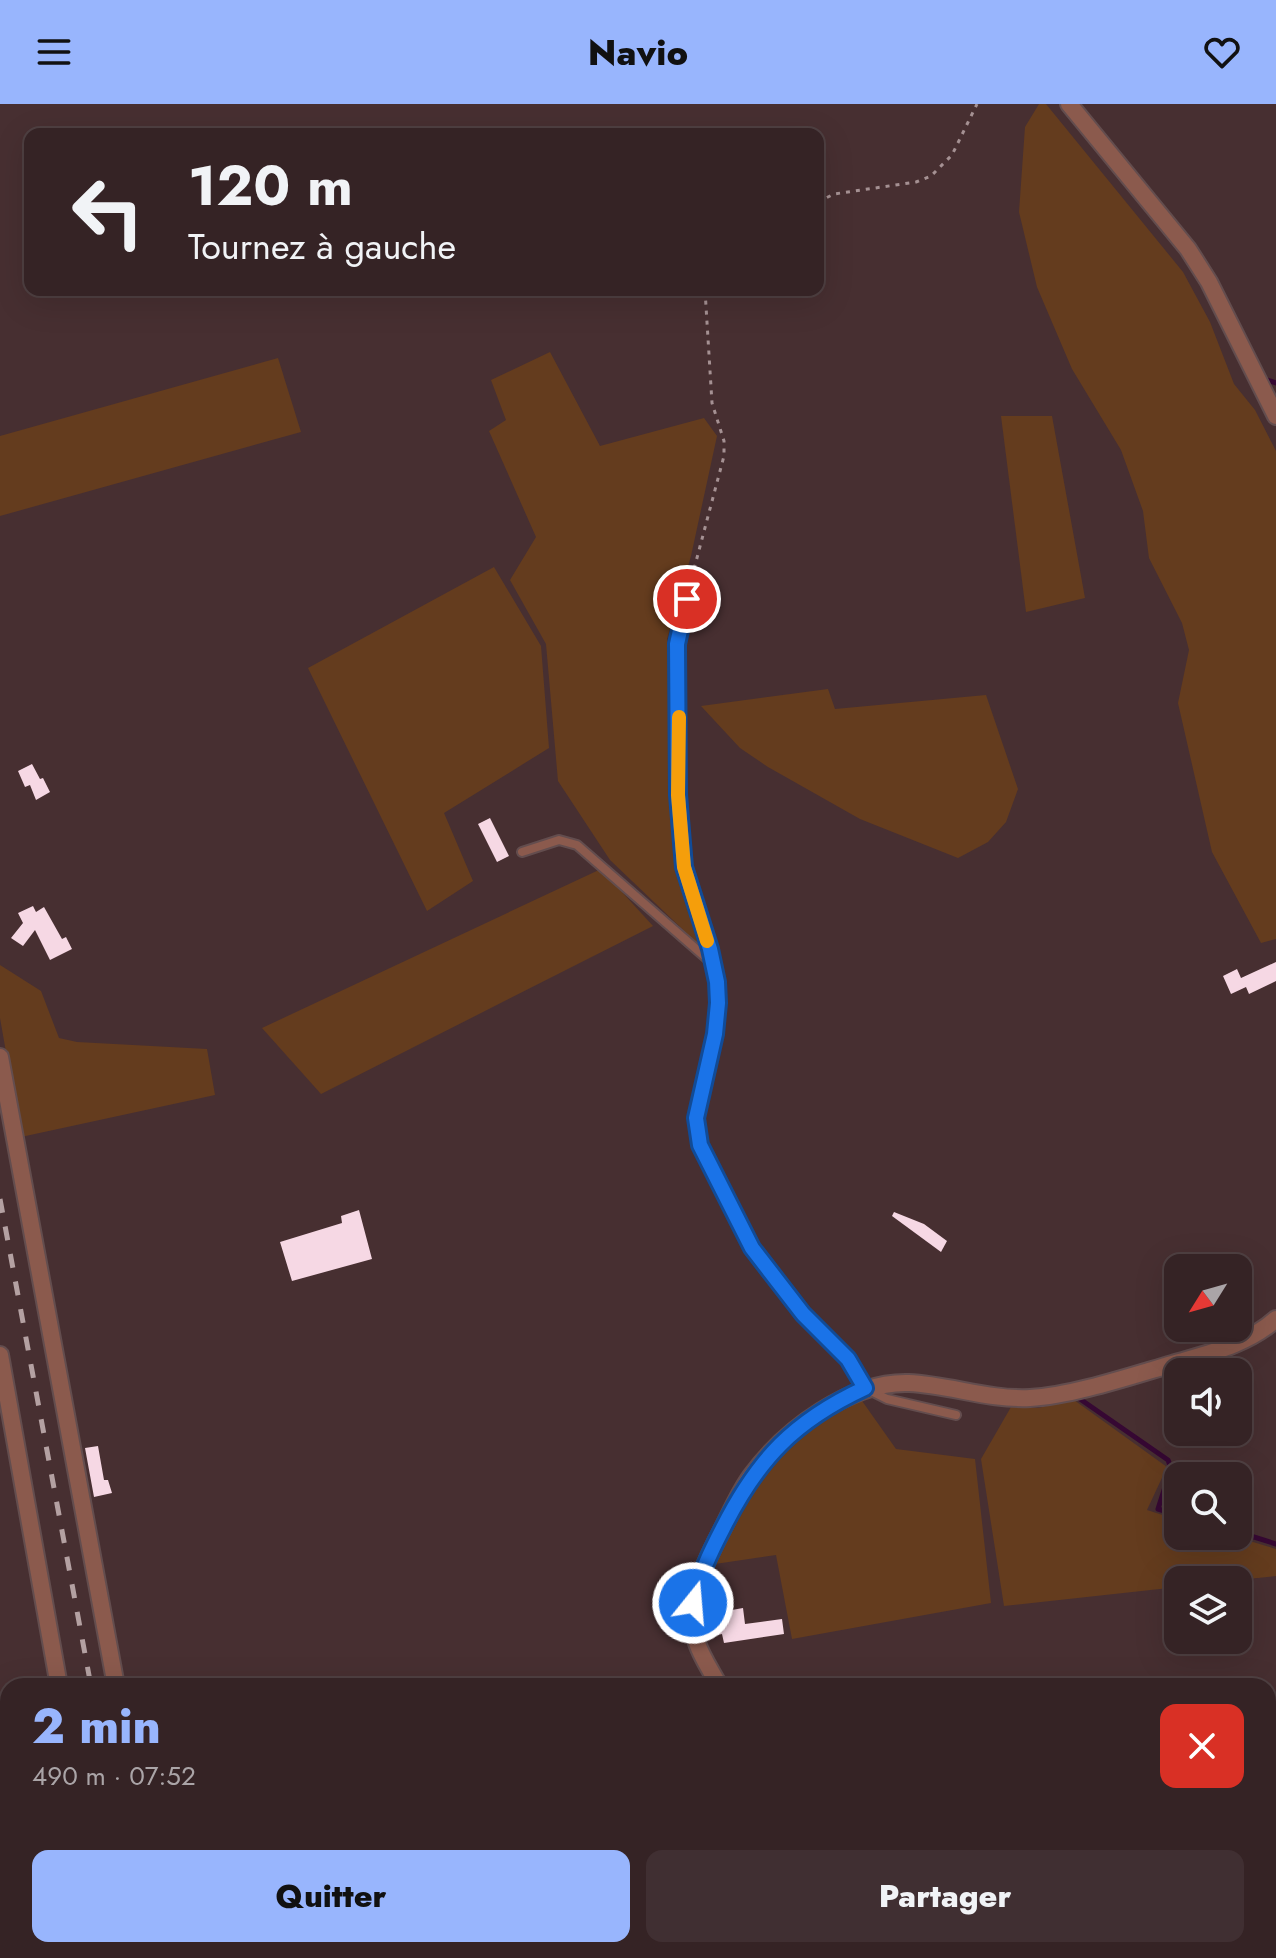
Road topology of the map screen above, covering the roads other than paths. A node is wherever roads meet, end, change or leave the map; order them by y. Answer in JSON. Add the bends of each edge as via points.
{"nodes":[{"id":1,"x":1069,"y":104,"type":"edge"},
{"id":2,"x":1276,"y":416,"type":"edge"},
{"id":3,"x":687,"y":599,"type":"road end"},
{"id":4,"x":522,"y":852,"type":"dead end"},
{"id":5,"x":712,"y":962,"type":"junction"},
{"id":6,"x":0,"y":1057,"type":"edge"},
{"id":7,"x":1276,"y":1319,"type":"edge"},
{"id":8,"x":0,"y":1355,"type":"edge"},
{"id":9,"x":865,"y":1388,"type":"junction"},
{"id":10,"x":956,"y":1415,"type":"dead end"},
{"id":11,"x":58,"y":1678,"type":"edge"},
{"id":12,"x":115,"y":1678,"type":"edge"},
{"id":13,"x":715,"y":1678,"type":"edge"}],
"edges":[{"from":1,"to":2,"type":"street","via":[[1188,249]]},
{"from":3,"to":5,"type":"lane","via":[[677,644],[678,795],[684,867]]},
{"from":4,"to":5,"type":"lane","via":[[559,840],[577,845]]},
{"from":5,"to":9,"type":"lane","via":[[718,1003],[696,1118],[700,1145],[752,1248],[803,1314],[848,1359]]},
{"from":6,"to":12,"type":"street"},
{"from":7,"to":9,"type":"street","via":[[1227,1348],[1049,1396],[1005,1397],[910,1383]]},
{"from":8,"to":11,"type":"street"},
{"from":9,"to":10,"type":"lane","via":[[887,1399]]},
{"from":9,"to":13,"type":"street","via":[[803,1425],[766,1458],[739,1497],[706,1562],[693,1603],[697,1644]]}]}
